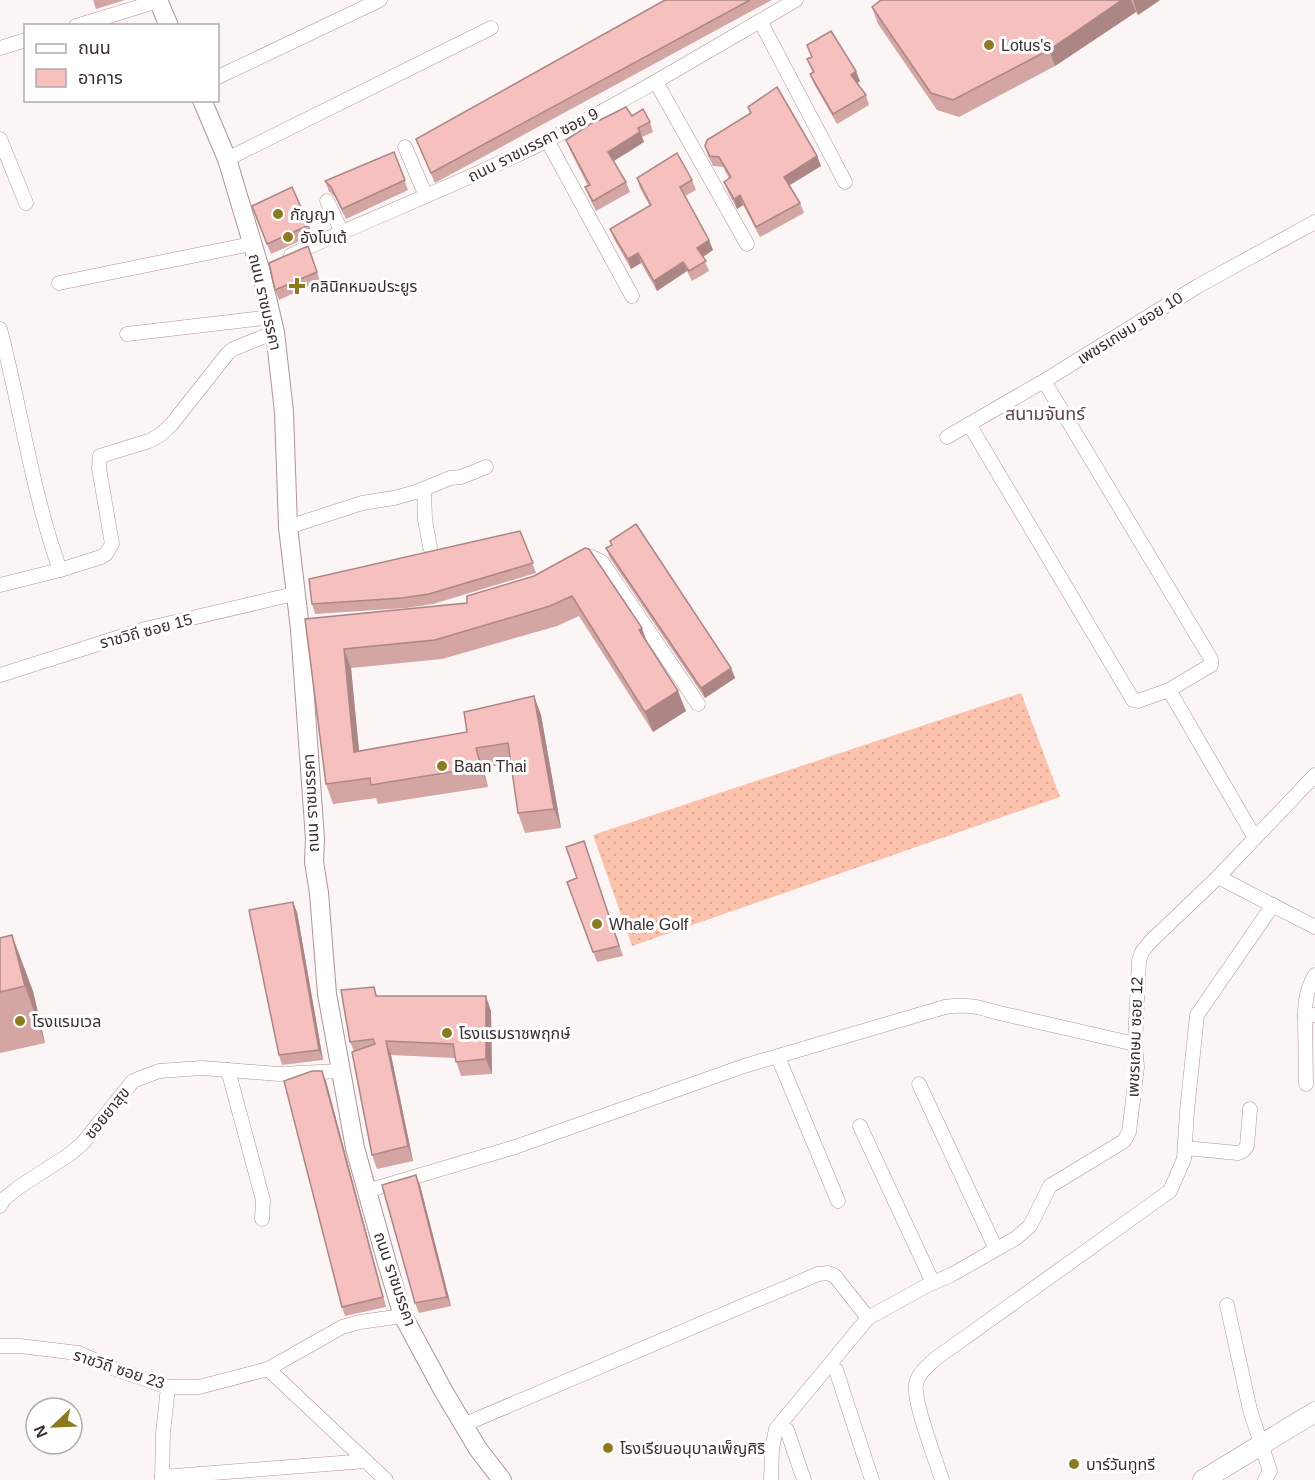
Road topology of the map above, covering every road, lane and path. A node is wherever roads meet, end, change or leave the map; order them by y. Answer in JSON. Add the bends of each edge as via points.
{"nodes":[{"id":1,"x":380,"y":0,"type":"edge"},
{"id":2,"x":796,"y":0,"type":"edge"},
{"id":3,"x":158,"y":1,"type":"edge"},
{"id":4,"x":760,"y":21,"type":"junction"},
{"id":5,"x":83,"y":24,"type":"edge"},
{"id":6,"x":168,"y":24,"type":"edge"},
{"id":7,"x":491,"y":28,"type":"dead end"},
{"id":8,"x":24,"y":41,"type":"edge"},
{"id":9,"x":0,"y":48,"type":"edge"},
{"id":10,"x":219,"y":77,"type":"edge"},
{"id":11,"x":656,"y":82,"type":"junction"},
{"id":12,"x":203,"y":102,"type":"edge"},
{"id":13,"x":0,"y":139,"type":"edge"},
{"id":14,"x":547,"y":140,"type":"junction"},
{"id":15,"x":405,"y":147,"type":"dead end"},
{"id":16,"x":227,"y":159,"type":"junction"},
{"id":17,"x":845,"y":182,"type":"dead end"},
{"id":18,"x":426,"y":196,"type":"junction"},
{"id":19,"x":327,"y":201,"type":"dead end"},
{"id":20,"x":26,"y":203,"type":"dead end"},
{"id":21,"x":1315,"y":222,"type":"edge"},
{"id":22,"x":342,"y":232,"type":"junction"},
{"id":23,"x":251,"y":244,"type":"junction"},
{"id":24,"x":747,"y":244,"type":"dead end"},
{"id":25,"x":270,"y":265,"type":"junction"},
{"id":26,"x":59,"y":283,"type":"dead end"},
{"id":27,"x":632,"y":296,"type":"dead end"},
{"id":28,"x":274,"y":325,"type":"junction"},
{"id":29,"x":0,"y":329,"type":"edge"},
{"id":30,"x":127,"y":334,"type":"dead end"},
{"id":31,"x":6,"y":379,"type":"edge"},
{"id":32,"x":1044,"y":381,"type":"junction"},
{"id":33,"x":969,"y":424,"type":"junction"},
{"id":34,"x":947,"y":437,"type":"dead end"},
{"id":35,"x":486,"y":467,"type":"dead end"},
{"id":36,"x":424,"y":489,"type":"junction"},
{"id":37,"x":288,"y":527,"type":"junction"},
{"id":38,"x":430,"y":547,"type":"dead end"},
{"id":39,"x":60,"y":570,"type":"junction"},
{"id":40,"x":563,"y":572,"type":"edge"},
{"id":41,"x":0,"y":585,"type":"edge"},
{"id":42,"x":294,"y":594,"type":"junction"},
{"id":43,"x":0,"y":675,"type":"edge"},
{"id":44,"x":1169,"y":690,"type":"junction"},
{"id":45,"x":698,"y":704,"type":"dead end"},
{"id":46,"x":1315,"y":774,"type":"edge"},
{"id":47,"x":1255,"y":838,"type":"junction"},
{"id":48,"x":1218,"y":877,"type":"junction"},
{"id":49,"x":1273,"y":905,"type":"junction"},
{"id":50,"x":1315,"y":927,"type":"edge"},
{"id":51,"x":1315,"y":975,"type":"edge"},
{"id":52,"x":1310,"y":1016,"type":"edge"},
{"id":53,"x":1135,"y":1044,"type":"junction"},
{"id":54,"x":778,"y":1057,"type":"junction"},
{"id":55,"x":228,"y":1070,"type":"junction"},
{"id":56,"x":340,"y":1071,"type":"junction"},
{"id":57,"x":919,"y":1084,"type":"dead end"},
{"id":58,"x":1306,"y":1084,"type":"dead end"},
{"id":59,"x":1250,"y":1109,"type":"dead end"},
{"id":60,"x":860,"y":1126,"type":"dead end"},
{"id":61,"x":1185,"y":1148,"type":"junction"},
{"id":62,"x":367,"y":1191,"type":"junction"},
{"id":63,"x":837,"y":1201,"type":"dead end"},
{"id":64,"x":0,"y":1206,"type":"edge"},
{"id":65,"x":262,"y":1219,"type":"dead end"},
{"id":66,"x":996,"y":1249,"type":"junction"},
{"id":67,"x":933,"y":1283,"type":"junction"},
{"id":68,"x":1227,"y":1305,"type":"dead end"},
{"id":69,"x":404,"y":1316,"type":"junction"},
{"id":70,"x":868,"y":1318,"type":"junction"},
{"id":71,"x":0,"y":1346,"type":"edge"},
{"id":72,"x":834,"y":1365,"type":"junction"},
{"id":73,"x":268,"y":1368,"type":"junction"},
{"id":74,"x":168,"y":1387,"type":"junction"},
{"id":75,"x":1315,"y":1412,"type":"edge"},
{"id":76,"x":464,"y":1425,"type":"junction"},
{"id":77,"x":787,"y":1430,"type":"dead end"},
{"id":78,"x":1260,"y":1445,"type":"junction"},
{"id":79,"x":366,"y":1461,"type":"junction"},
{"id":80,"x":162,"y":1479,"type":"edge"},
{"id":81,"x":386,"y":1480,"type":"edge"},
{"id":82,"x":502,"y":1480,"type":"edge"},
{"id":83,"x":771,"y":1480,"type":"edge"},
{"id":84,"x":804,"y":1480,"type":"edge"},
{"id":85,"x":872,"y":1480,"type":"edge"},
{"id":86,"x":942,"y":1480,"type":"edge"},
{"id":87,"x":1203,"y":1480,"type":"edge"},
{"id":88,"x":1265,"y":1480,"type":"edge"}],
"edges":[{"from":1,"to":10,"type":"street"},
{"from":2,"to":4,"type":"street","name":"ถนน ราชมรรคา ซอย 9"},
{"from":3,"to":5,"type":"street"},
{"from":3,"to":6,"type":"street"},
{"from":4,"to":11,"type":"street","name":"ถนน ราชมรรคา ซอย 9"},
{"from":4,"to":17,"type":"street"},
{"from":7,"to":16,"type":"street"},
{"from":8,"to":9,"type":"street"},
{"from":11,"to":14,"type":"street","name":"ถนน ราชมรรคา ซอย 9"},
{"from":11,"to":24,"type":"street"},
{"from":12,"to":16,"type":"street","name":"ถนน ราชมรรคา"},
{"from":13,"to":20,"type":"street"},
{"from":14,"to":18,"type":"street","name":"ถนน ราชมรรคา ซอย 9"},
{"from":14,"to":27,"type":"street"},
{"from":15,"to":18,"type":"street"},
{"from":16,"to":23,"type":"street","name":"ถนน ราชมรรคา"},
{"from":18,"to":22,"type":"street","name":"ถนน ราชมรรคา ซอย 9"},
{"from":19,"to":22,"type":"street"},
{"from":21,"to":32,"type":"street","name":"เพชรเกษม ซอย 10","via":[[1198,286]]},
{"from":22,"to":25,"type":"street","name":"ถนน ราชมรรคา ซอย 9"},
{"from":23,"to":25,"type":"street","name":"ถนน ราชมรรคา"},
{"from":23,"to":26,"type":"street"},
{"from":25,"to":28,"type":"street","name":"ถนน ราชมรรคา"},
{"from":28,"to":30,"type":"street"},
{"from":28,"to":37,"type":"street","name":"ถนน ราชมรรคา","via":[[284,412]]},
{"from":28,"to":39,"type":"street","via":[[228,353],[160,435],[138,446],[100,456],[112,544],[101,557]]},
{"from":29,"to":31,"type":"street"},
{"from":31,"to":39,"type":"street"},
{"from":32,"to":33,"type":"street","name":"เพชรเกษม ซอย 10"},
{"from":32,"to":44,"type":"street","via":[[1211,659],[1211,665]]},
{"from":33,"to":34,"type":"street","name":"เพชรเกษม ซอย 10"},
{"from":33,"to":44,"type":"street","via":[[1133,700]]},
{"from":35,"to":36,"type":"street"},
{"from":36,"to":37,"type":"street","via":[[362,503]]},
{"from":36,"to":38,"type":"street"},
{"from":37,"to":42,"type":"street","name":"ถนน ราชมรรคา"},
{"from":39,"to":41,"type":"street"},
{"from":40,"to":45,"type":"street","via":[[592,557],[602,562]]},
{"from":42,"to":43,"type":"street","name":"ราชวิถี ซอย 15","via":[[145,629]]},
{"from":42,"to":56,"type":"street","name":"ถนน ราชมรรคา","via":[[306,629],[314,862],[327,994]]},
{"from":44,"to":47,"type":"street"},
{"from":46,"to":47,"type":"street","name":"เพชรเกษม ซอย 12"},
{"from":47,"to":48,"type":"street","name":"เพชรเกษม ซอย 12"},
{"from":48,"to":49,"type":"street"},
{"from":48,"to":53,"type":"street","name":"เพชรเกษม ซอย 12","via":[[1142,952]]},
{"from":49,"to":50,"type":"street"},
{"from":49,"to":61,"type":"street","via":[[1197,1016]]},
{"from":51,"to":52,"type":"street","via":[[1305,1001]]},
{"from":52,"to":58,"type":"street"},
{"from":53,"to":54,"type":"street","via":[[964,1004]]},
{"from":53,"to":66,"type":"street","name":"เพชรเกษม ซอย 12","via":[[1136,1078],[1129,1132],[1124,1141],[1050,1186],[1030,1226]]},
{"from":54,"to":62,"type":"street","via":[[515,1147]]},
{"from":54,"to":63,"type":"street"},
{"from":55,"to":56,"type":"street","name":"ซอยยาสุข","via":[[279,1074]]},
{"from":55,"to":64,"type":"street","name":"ซอยยาสุข","via":[[159,1071],[134,1081],[82,1144],[19,1187]]},
{"from":55,"to":65,"type":"street","via":[[263,1200]]},
{"from":56,"to":62,"type":"street","name":"ถนน ราชมรรคา"},
{"from":57,"to":66,"type":"street"},
{"from":59,"to":61,"type":"street","via":[[1244,1151]]},
{"from":60,"to":67,"type":"street"},
{"from":61,"to":86,"type":"street","via":[[1170,1191],[921,1372],[915,1384],[916,1399]]},
{"from":62,"to":69,"type":"street","name":"ถนน ราชมรรคา"},
{"from":66,"to":67,"type":"street","name":"เพชรเกษม ซอย 12"},
{"from":67,"to":70,"type":"street","name":"เพชรเกษม ซอย 12"},
{"from":68,"to":78,"type":"street"},
{"from":69,"to":73,"type":"street","name":"ราชวิถี ซอย 23","via":[[342,1327]]},
{"from":69,"to":76,"type":"street","name":"ถนน ราชมรรคา"},
{"from":70,"to":72,"type":"street","name":"เพชรเกษม ซอย 12"},
{"from":70,"to":76,"type":"street","via":[[835,1276],[818,1275]]},
{"from":71,"to":74,"type":"street","name":"ราชวิถี ซอย 23","via":[[78,1353]]},
{"from":72,"to":83,"type":"street","name":"เพชรเกษม ซอย 12","via":[[776,1429]]},
{"from":72,"to":85,"type":"street"},
{"from":73,"to":74,"type":"street","name":"ราชวิถี ซอย 23","via":[[199,1387]]},
{"from":73,"to":79,"type":"street"},
{"from":74,"to":80,"type":"street"},
{"from":75,"to":78,"type":"main road"},
{"from":76,"to":82,"type":"street","name":"ถนน ราชมรรคา"},
{"from":77,"to":84,"type":"street"},
{"from":78,"to":87,"type":"main road"},
{"from":78,"to":88,"type":"street","via":[[1270,1471]]},
{"from":79,"to":80,"type":"street"},
{"from":79,"to":81,"type":"street"}]}
